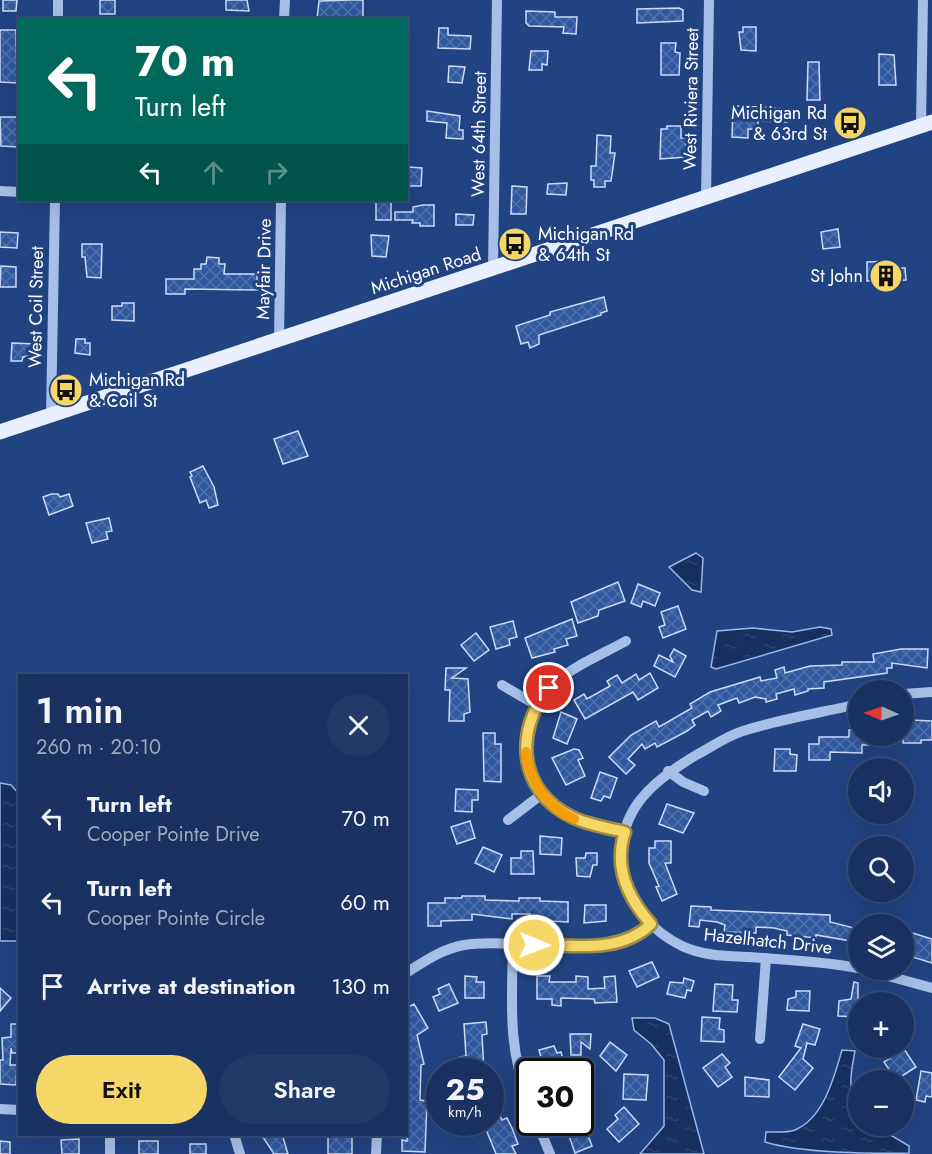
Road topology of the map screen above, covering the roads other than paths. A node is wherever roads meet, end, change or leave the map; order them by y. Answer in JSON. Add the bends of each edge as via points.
{"nodes":[{"id":1,"x":58,"y":0,"type":"edge"},
{"id":2,"x":285,"y":0,"type":"edge"},
{"id":3,"x":497,"y":0,"type":"edge"},
{"id":4,"x":709,"y":0,"type":"edge"},
{"id":5,"x":923,"y":0,"type":"edge"},
{"id":6,"x":58,"y":18,"type":"edge"},
{"id":7,"x":284,"y":18,"type":"edge"},
{"id":8,"x":926,"y":124,"type":"edge"},
{"id":9,"x":0,"y":191,"type":"edge"},
{"id":10,"x":18,"y":192,"type":"edge"},
{"id":11,"x":706,"y":199,"type":"junction"},
{"id":12,"x":55,"y":201,"type":"edge"},
{"id":13,"x":281,"y":201,"type":"edge"},
{"id":14,"x":493,"y":269,"type":"junction"},
{"id":15,"x":279,"y":340,"type":"junction"},
{"id":16,"x":51,"y":415,"type":"junction"},
{"id":17,"x":0,"y":432,"type":"edge"},
{"id":18,"x":626,"y":641,"type":"dead end"},
{"id":19,"x":502,"y":685,"type":"dead end"},
{"id":20,"x":932,"y":692,"type":"edge"},
{"id":21,"x":914,"y":693,"type":"edge"},
{"id":22,"x":536,"y":705,"type":"junction"},
{"id":23,"x":848,"y":706,"type":"edge"},
{"id":24,"x":668,"y":771,"type":"junction"},
{"id":25,"x":704,"y":791,"type":"dead end"},
{"id":26,"x":542,"y":794,"type":"junction"},
{"id":27,"x":508,"y":820,"type":"dead end"},
{"id":28,"x":625,"y":832,"type":"junction"},
{"id":29,"x":651,"y":924,"type":"junction"},
{"id":30,"x":513,"y":945,"type":"junction"},
{"id":31,"x":766,"y":958,"type":"junction"},
{"id":32,"x":848,"y":968,"type":"edge"},
{"id":33,"x":408,"y":972,"type":"edge"},
{"id":34,"x":902,"y":980,"type":"edge"},
{"id":35,"x":932,"y":988,"type":"edge"},
{"id":36,"x":760,"y":1039,"type":"dead end"},
{"id":37,"x":517,"y":1058,"type":"edge"},
{"id":38,"x":0,"y":1109,"type":"edge"},
{"id":39,"x":18,"y":1110,"type":"edge"},
{"id":40,"x":110,"y":1136,"type":"edge"},
{"id":41,"x":235,"y":1136,"type":"edge"},
{"id":42,"x":377,"y":1136,"type":"edge"},
{"id":43,"x":543,"y":1136,"type":"edge"},
{"id":44,"x":110,"y":1154,"type":"edge"},
{"id":45,"x":240,"y":1154,"type":"edge"},
{"id":46,"x":376,"y":1154,"type":"edge"},
{"id":47,"x":550,"y":1154,"type":"edge"}],
"edges":[{"from":1,"to":6,"type":"street"},
{"from":2,"to":7,"type":"street"},
{"from":3,"to":14,"type":"street","name":"West 64th Street"},
{"from":4,"to":11,"type":"street","name":"West Riviera Street"},
{"from":5,"to":8,"type":"street"},
{"from":8,"to":11,"type":"main road","name":"Michigan Road"},
{"from":9,"to":10,"type":"street"},
{"from":11,"to":14,"type":"main road","name":"Michigan Road"},
{"from":12,"to":16,"type":"street","name":"West Coil Street"},
{"from":13,"to":15,"type":"street","name":"Mayfair Drive"},
{"from":14,"to":15,"type":"main road","name":"Michigan Road"},
{"from":15,"to":16,"type":"main road","name":"Michigan Road"},
{"from":16,"to":17,"type":"main road","name":"Michigan Road"},
{"from":18,"to":22,"type":"street","via":[[559,680]]},
{"from":19,"to":22,"type":"street"},
{"from":20,"to":21,"type":"street"},
{"from":22,"to":26,"type":"street","via":[[526,750]]},
{"from":23,"to":24,"type":"street","name":"Hazelhatch Drive","via":[[743,730]]},
{"from":24,"to":25,"type":"street"},
{"from":24,"to":28,"type":"street","name":"Hazelhatch Drive","via":[[639,800]]},
{"from":26,"to":27,"type":"street"},
{"from":26,"to":28,"type":"street","via":[[570,817]]},
{"from":28,"to":29,"type":"street","name":"Hazelhatch Drive","via":[[621,862],[626,887]]},
{"from":29,"to":30,"type":"street","via":[[629,939],[608,945]]},
{"from":29,"to":31,"type":"street","name":"Hazelhatch Drive","via":[[672,941],[696,951]]},
{"from":30,"to":33,"type":"street","via":[[451,948]]},
{"from":30,"to":37,"type":"street","via":[[513,1040]]},
{"from":31,"to":32,"type":"street","name":"Hazelhatch Drive"},
{"from":31,"to":36,"type":"street"},
{"from":34,"to":35,"type":"street","name":"Hazelhatch Drive"},
{"from":38,"to":39,"type":"street"},
{"from":40,"to":44,"type":"street"},
{"from":41,"to":45,"type":"street"},
{"from":42,"to":46,"type":"street"},
{"from":43,"to":47,"type":"street"}]}
